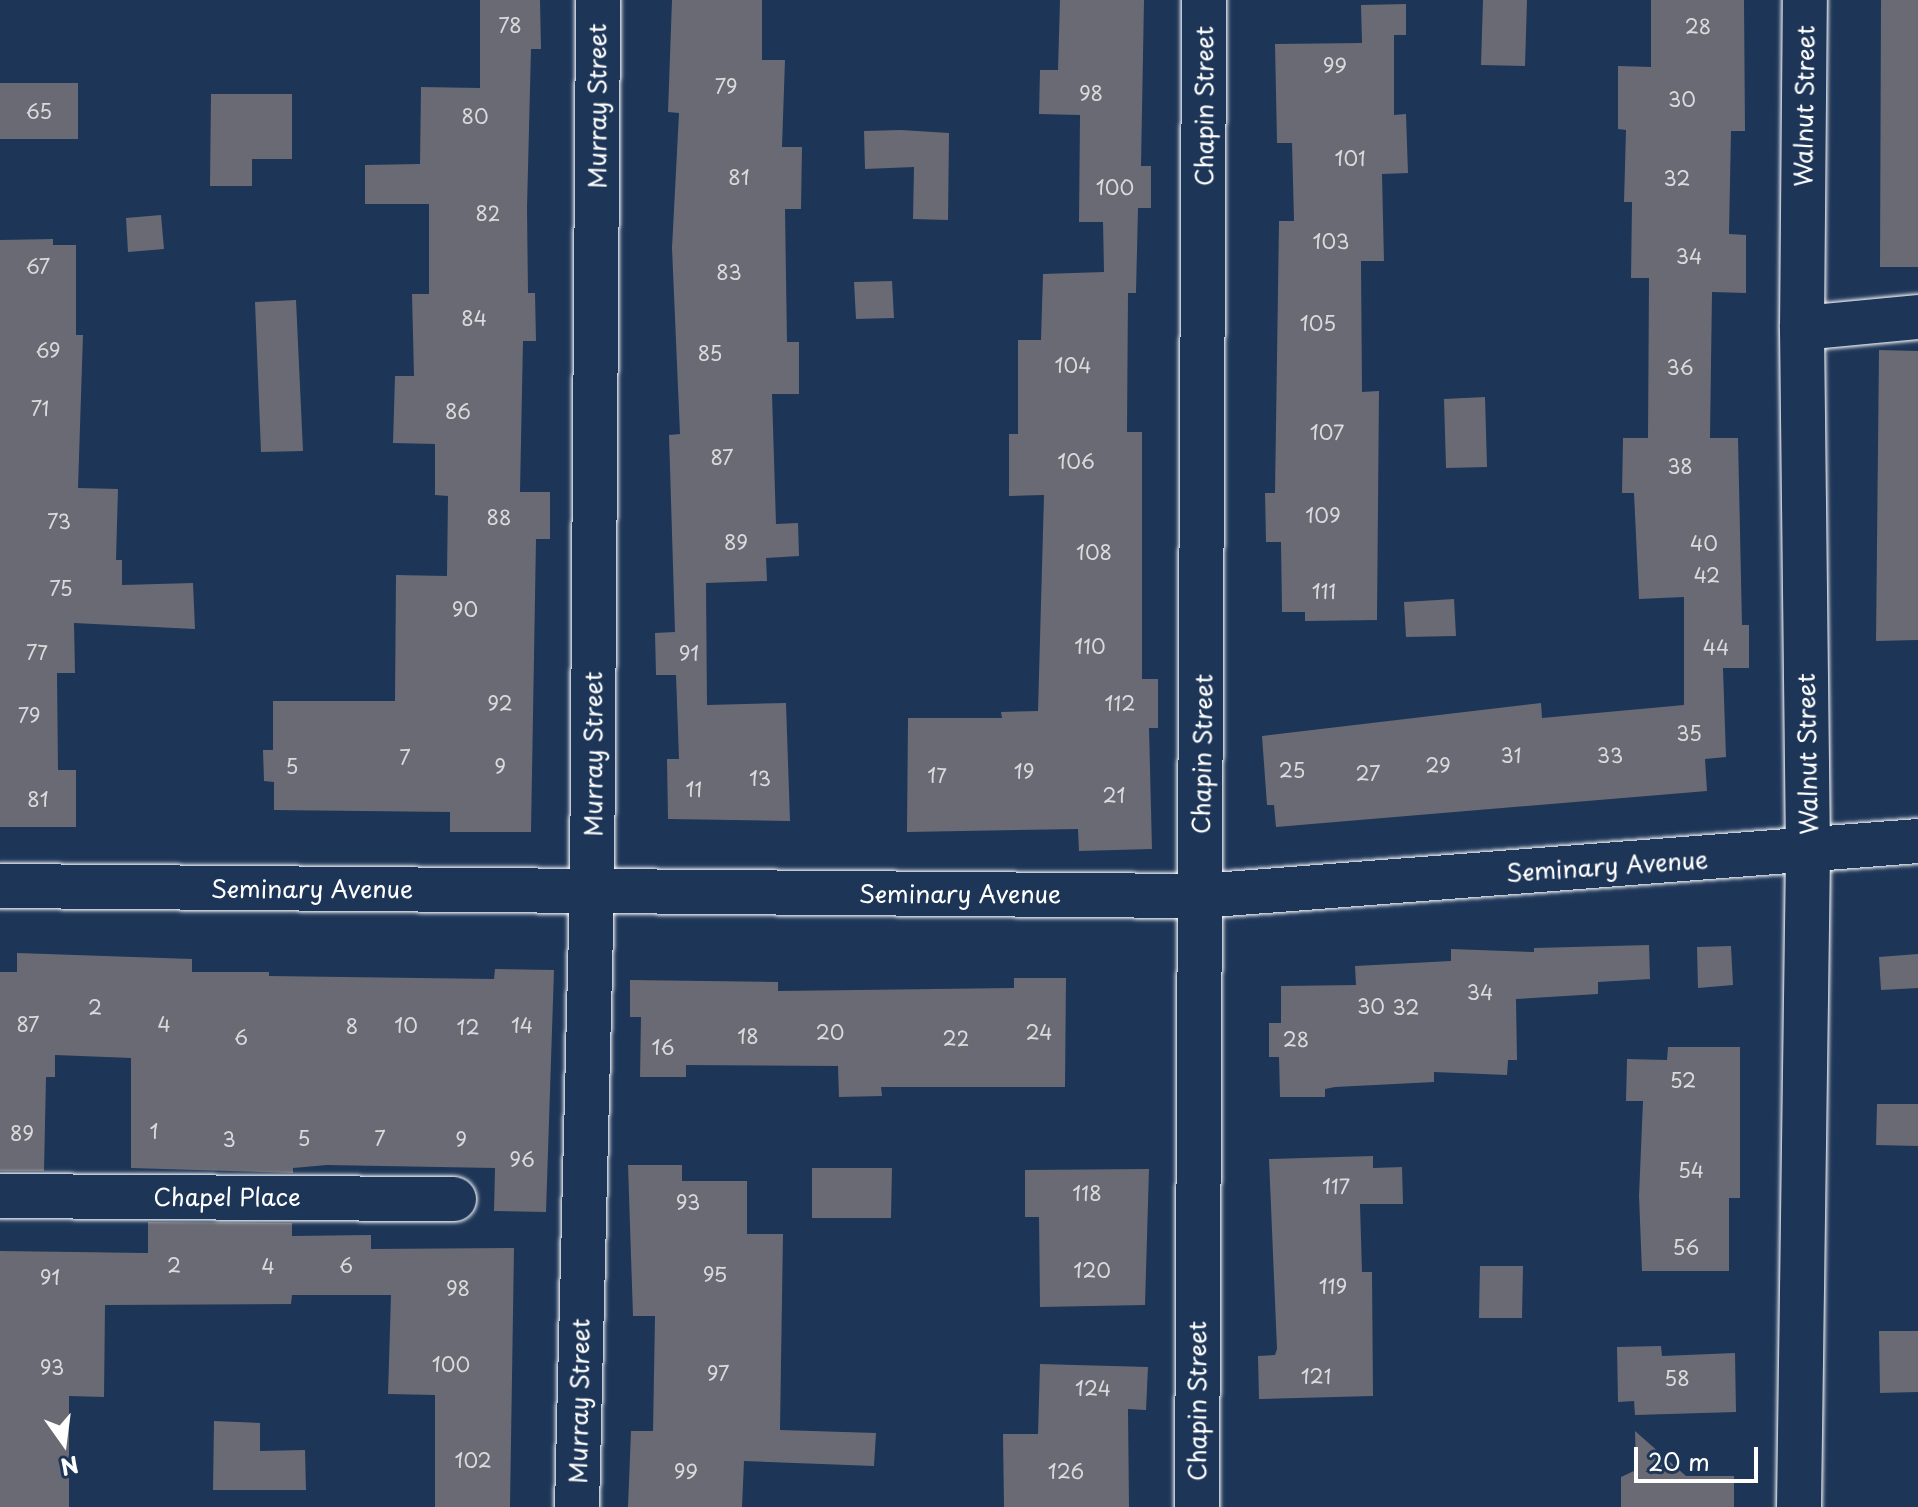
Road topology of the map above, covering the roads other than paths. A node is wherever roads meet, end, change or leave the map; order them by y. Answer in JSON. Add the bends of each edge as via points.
{"nodes":[{"id":1,"x":598,"y":0,"type":"edge"},
{"id":2,"x":1204,"y":0,"type":"edge"},
{"id":3,"x":1805,"y":0,"type":"edge"},
{"id":4,"x":1918,"y":317,"type":"edge"},
{"id":5,"x":1802,"y":328,"type":"junction"},
{"id":6,"x":1918,"y":841,"type":"edge"},
{"id":7,"x":1808,"y":851,"type":"junction"},
{"id":8,"x":0,"y":886,"type":"edge"},
{"id":9,"x":592,"y":891,"type":"junction"},
{"id":10,"x":1200,"y":896,"type":"junction"},
{"id":11,"x":0,"y":1196,"type":"edge"},
{"id":12,"x":454,"y":1199,"type":"dead end"},
{"id":13,"x":577,"y":1507,"type":"edge"},
{"id":14,"x":1197,"y":1507,"type":"edge"},
{"id":15,"x":1799,"y":1507,"type":"edge"}],
"edges":[{"from":1,"to":9,"type":"street","name":"Murray Street"},
{"from":2,"to":10,"type":"street","name":"Chapin Street"},
{"from":3,"to":5,"type":"street","name":"Walnut Street"},
{"from":4,"to":5,"type":"street"},
{"from":5,"to":7,"type":"street","name":"Walnut Street"},
{"from":6,"to":7,"type":"street","name":"Seminary Avenue"},
{"from":7,"to":10,"type":"street","name":"Seminary Avenue"},
{"from":7,"to":15,"type":"street","name":"Walnut Street"},
{"from":8,"to":9,"type":"street","name":"Seminary Avenue"},
{"from":9,"to":10,"type":"street","name":"Seminary Avenue"},
{"from":9,"to":13,"type":"street","name":"Murray Street"},
{"from":10,"to":14,"type":"street","name":"Chapin Street"},
{"from":11,"to":12,"type":"street","name":"Chapel Place"}]}
